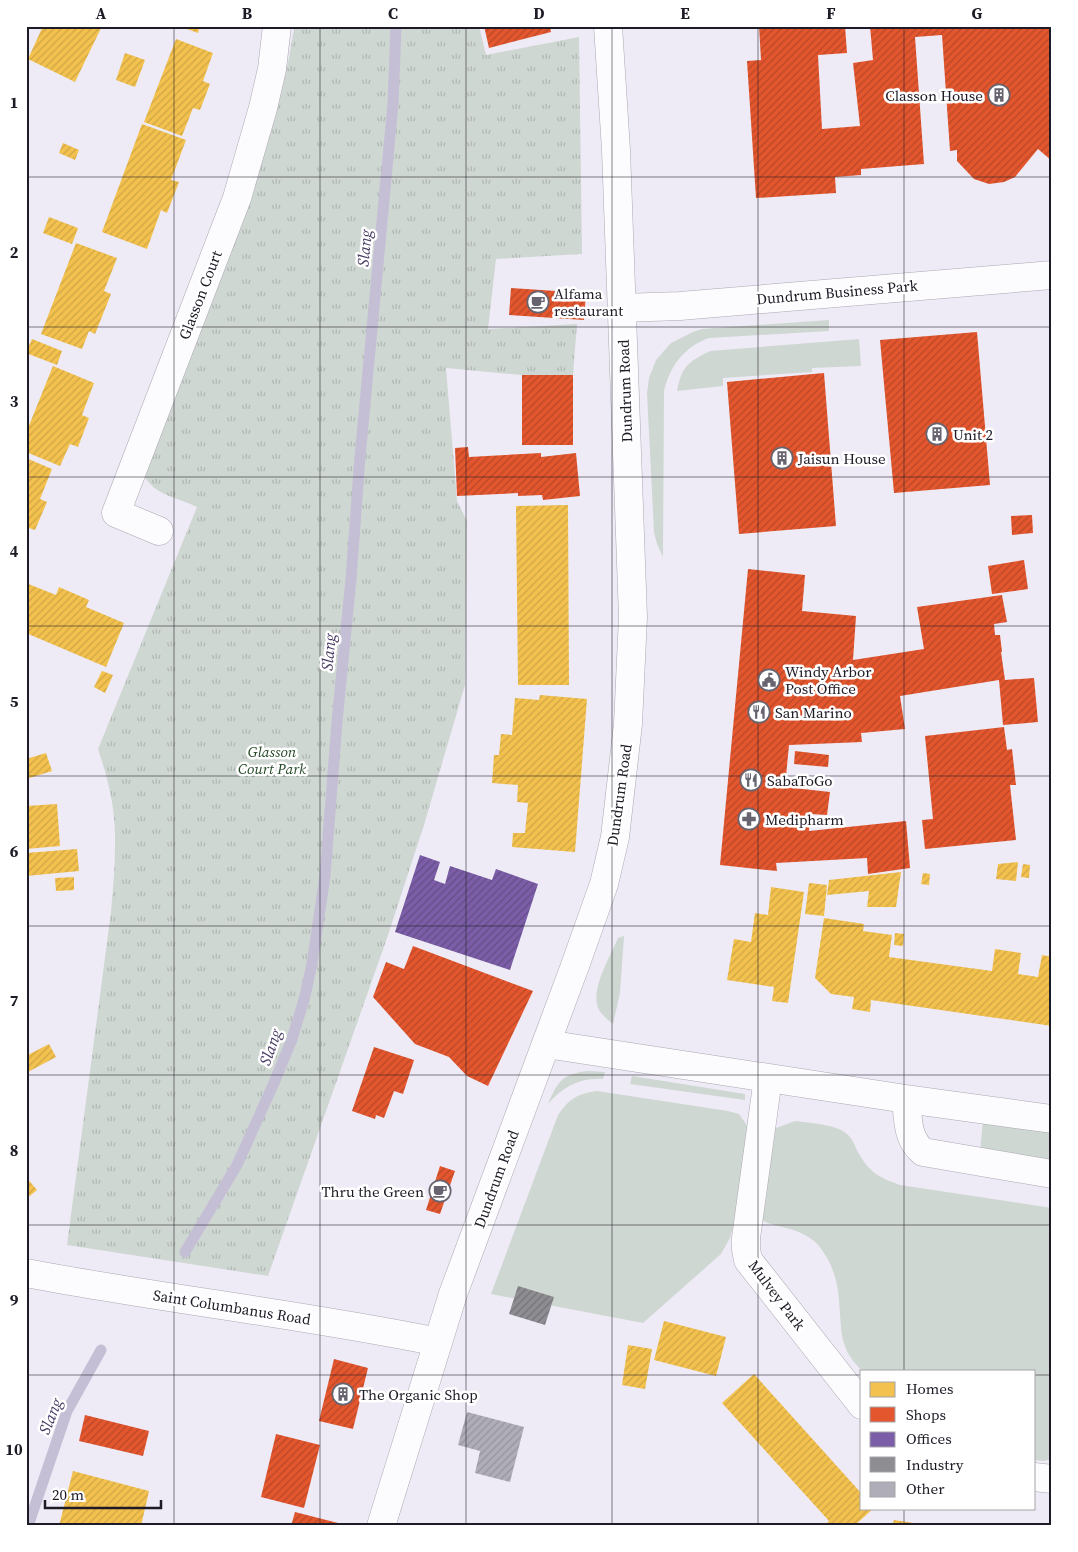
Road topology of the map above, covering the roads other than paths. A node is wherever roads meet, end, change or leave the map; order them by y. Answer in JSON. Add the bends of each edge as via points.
{"nodes":[{"id":1,"x":277,"y":26,"type":"edge"},
{"id":2,"x":608,"y":26,"type":"edge"},
{"id":3,"x":1052,"y":275,"type":"edge"},
{"id":4,"x":622,"y":308,"type":"junction"},
{"id":5,"x":159,"y":531,"type":"dead end"},
{"id":6,"x":546,"y":1044,"type":"junction"},
{"id":7,"x":768,"y":1078,"type":"junction"},
{"id":8,"x":906,"y":1099,"type":"junction"},
{"id":9,"x":1052,"y":1119,"type":"edge"},
{"id":10,"x":1052,"y":1174,"type":"edge"},
{"id":11,"x":26,"y":1273,"type":"edge"},
{"id":12,"x":438,"y":1342,"type":"junction"},
{"id":13,"x":860,"y":1402,"type":"edge"},
{"id":14,"x":1036,"y":1477,"type":"edge"},
{"id":15,"x":1052,"y":1479,"type":"edge"},
{"id":16,"x":381,"y":1526,"type":"edge"}],
"edges":[{"from":1,"to":5,"type":"street","name":"Glasson Court","via":[[263,108],[237,198],[116,513]]},
{"from":2,"to":4,"type":"street","name":"Dundrum Road"},
{"from":3,"to":4,"type":"street","name":"Dundrum Business Park"},
{"from":4,"to":6,"type":"street","name":"Dundrum Road","via":[[633,617],[628,724],[614,837],[604,884]]},
{"from":6,"to":7,"type":"street"},
{"from":6,"to":12,"type":"street","name":"Dundrum Road"},
{"from":7,"to":8,"type":"street"},
{"from":7,"to":13,"type":"street","name":"Mulvey Park","via":[[746,1238],[748,1260]]},
{"from":8,"to":9,"type":"street"},
{"from":8,"to":10,"type":"street","via":[[910,1135],[915,1146],[923,1152]]},
{"from":11,"to":12,"type":"street","name":"Saint Columbanus Road"},
{"from":12,"to":16,"type":"street","name":"Dundrum Road"},
{"from":14,"to":15,"type":"street"}]}
